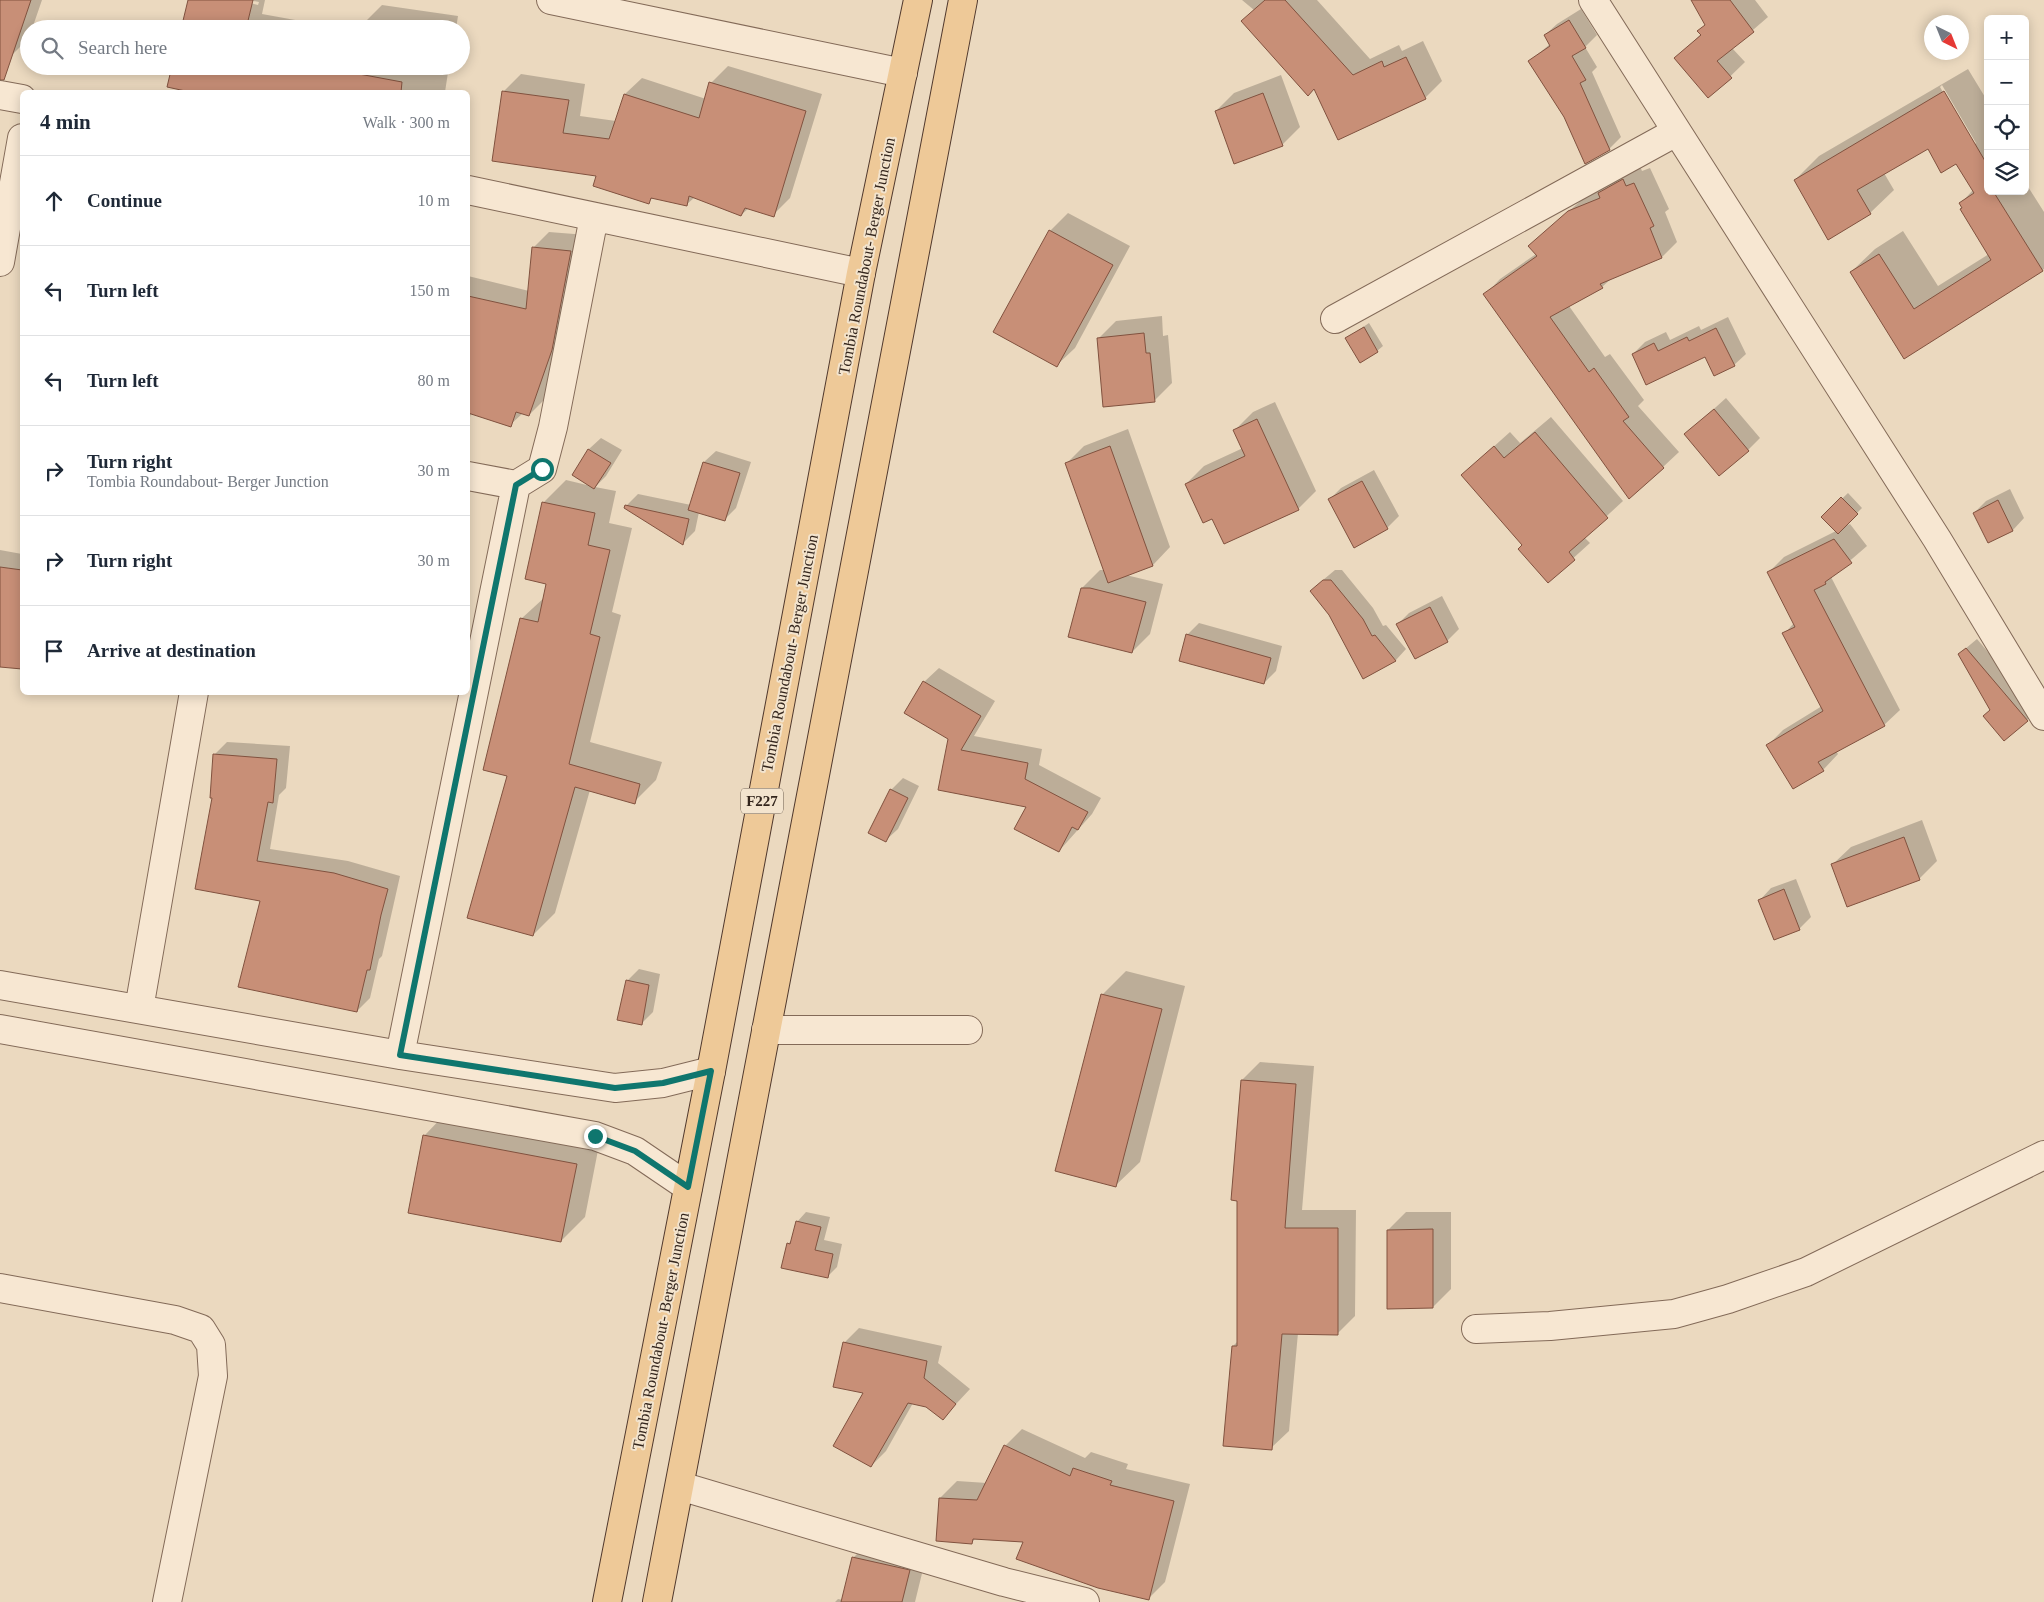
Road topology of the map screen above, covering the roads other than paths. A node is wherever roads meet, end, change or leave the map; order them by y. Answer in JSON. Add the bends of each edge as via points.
{"nodes":[{"id":1,"x":551,"y":0,"type":"edge"},
{"id":2,"x":918,"y":0,"type":"edge"},
{"id":3,"x":963,"y":0,"type":"edge"},
{"id":4,"x":1593,"y":0,"type":"edge"},
{"id":5,"x":903,"y":73,"type":"junction"},
{"id":6,"x":0,"y":95,"type":"edge"},
{"id":7,"x":20,"y":99,"type":"edge"},
{"id":8,"x":1676,"y":132,"type":"junction"},
{"id":9,"x":20,"y":149,"type":"edge"},
{"id":10,"x":470,"y":190,"type":"edge"},
{"id":11,"x":594,"y":217,"type":"junction"},
{"id":12,"x":0,"y":262,"type":"edge"},
{"id":13,"x":861,"y":273,"type":"junction"},
{"id":14,"x":1335,"y":319,"type":"dead end"},
{"id":15,"x":470,"y":476,"type":"edge"},
{"id":16,"x":516,"y":485,"type":"junction"},
{"id":17,"x":193,"y":695,"type":"edge"},
{"id":18,"x":2044,"y":716,"type":"edge"},
{"id":19,"x":0,"y":985,"type":"edge"},
{"id":20,"x":139,"y":1009,"type":"junction"},
{"id":21,"x":0,"y":1029,"type":"edge"},
{"id":22,"x":766,"y":1030,"type":"junction"},
{"id":23,"x":968,"y":1030,"type":"dead end"},
{"id":24,"x":400,"y":1055,"type":"junction"},
{"id":25,"x":711,"y":1071,"type":"junction"},
{"id":26,"x":2044,"y":1155,"type":"edge"},
{"id":27,"x":688,"y":1187,"type":"junction"},
{"id":28,"x":0,"y":1288,"type":"edge"},
{"id":29,"x":1476,"y":1329,"type":"dead end"},
{"id":30,"x":680,"y":1486,"type":"junction"},
{"id":31,"x":167,"y":1602,"type":"edge"},
{"id":32,"x":607,"y":1602,"type":"edge"},
{"id":33,"x":657,"y":1602,"type":"edge"},
{"id":34,"x":1085,"y":1602,"type":"edge"}],
"edges":[{"from":1,"to":5,"type":"street"},
{"from":2,"to":5,"type":"main road","name":"Tombia Roundabout- Berger Junction","number":"F227"},
{"from":3,"to":22,"type":"main road","number":"F227"},
{"from":4,"to":8,"type":"street"},
{"from":5,"to":13,"type":"main road","name":"Tombia Roundabout- Berger Junction","number":"F227"},
{"from":6,"to":7,"type":"street"},
{"from":8,"to":14,"type":"street"},
{"from":8,"to":18,"type":"street","via":[[1937,539]]},
{"from":9,"to":12,"type":"street"},
{"from":10,"to":11,"type":"street"},
{"from":11,"to":13,"type":"street"},
{"from":11,"to":16,"type":"street","via":[[542,469]]},
{"from":13,"to":25,"type":"main road","name":"Tombia Roundabout- Berger Junction","number":"F227"},
{"from":15,"to":16,"type":"street"},
{"from":16,"to":24,"type":"street"},
{"from":17,"to":20,"type":"street"},
{"from":19,"to":20,"type":"street"},
{"from":20,"to":24,"type":"street"},
{"from":21,"to":27,"type":"street","via":[[595,1136],[635,1151]]},
{"from":22,"to":23,"type":"street"},
{"from":22,"to":30,"type":"main road","number":"F227"},
{"from":24,"to":25,"type":"street","via":[[615,1088],[663,1083]]},
{"from":25,"to":27,"type":"main road","name":"Tombia Roundabout- Berger Junction","number":"F227"},
{"from":26,"to":29,"type":"street","via":[[1806,1272],[1728,1299],[1674,1314],[1550,1326]]},
{"from":27,"to":32,"type":"main road","name":"Tombia Roundabout- Berger Junction","number":"F227"},
{"from":28,"to":31,"type":"street","via":[[175,1320],[202,1329],[210,1345],[213,1376]]},
{"from":30,"to":33,"type":"main road","number":"F227"},
{"from":30,"to":34,"type":"street","via":[[1004,1582]]}]}
